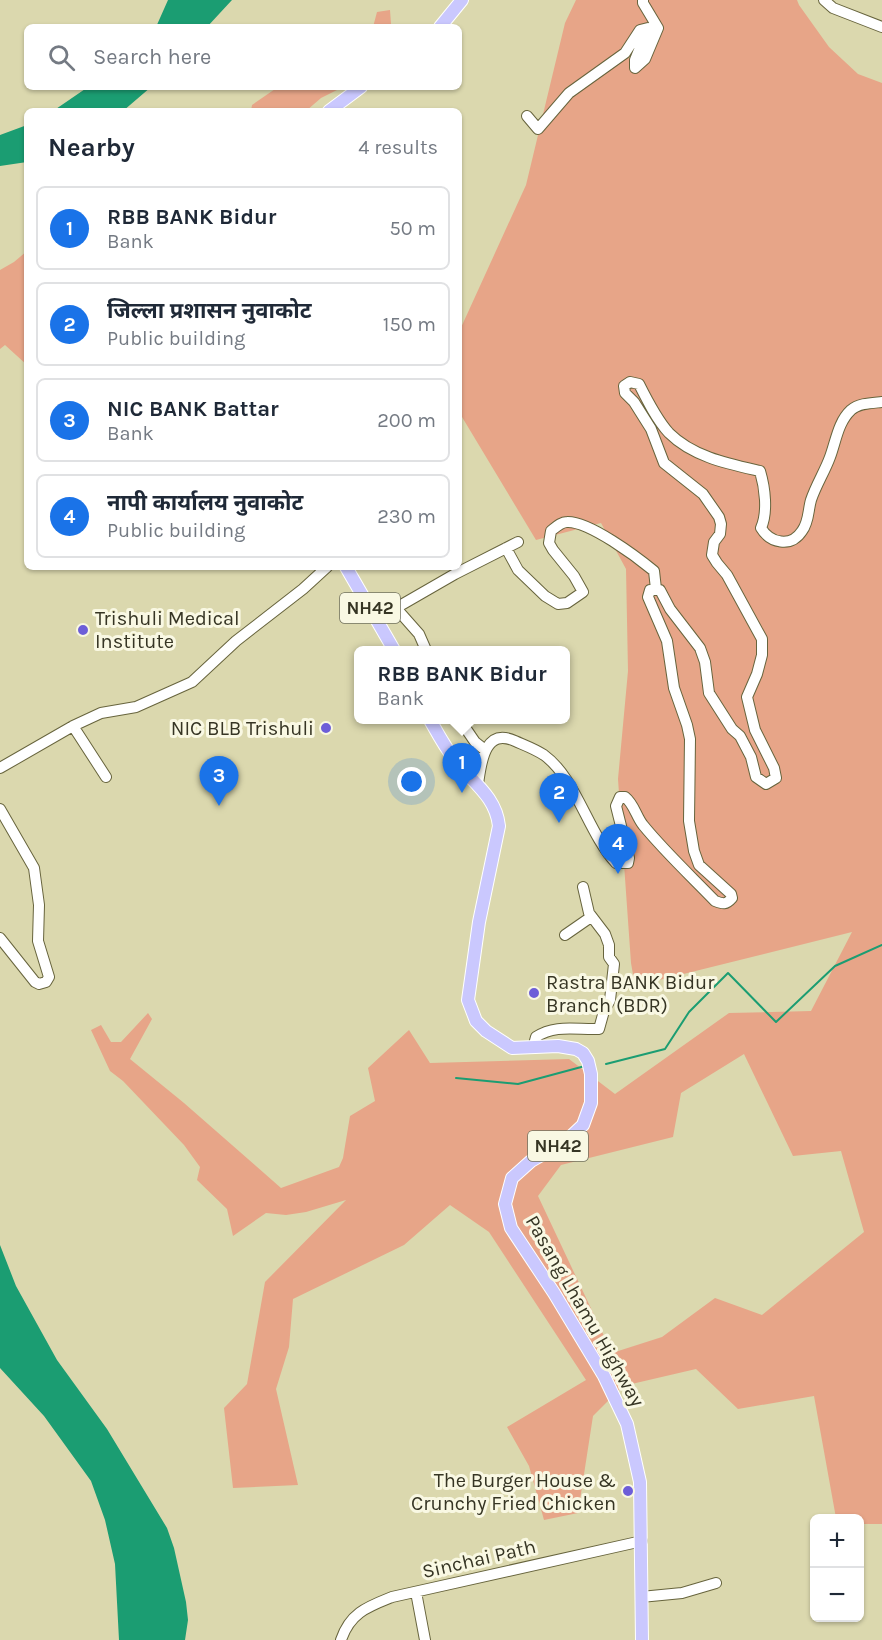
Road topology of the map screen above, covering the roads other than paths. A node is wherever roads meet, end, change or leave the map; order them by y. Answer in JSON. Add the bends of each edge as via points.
{"nodes":[{"id":1,"x":462,"y":0,"type":"edge"},
{"id":2,"x":643,"y":0,"type":"edge"},
{"id":3,"x":824,"y":0,"type":"edge"},
{"id":4,"x":442,"y":24,"type":"edge"},
{"id":5,"x":882,"y":27,"type":"edge"},
{"id":6,"x":356,"y":90,"type":"edge"},
{"id":7,"x":332,"y":108,"type":"edge"},
{"id":8,"x":527,"y":116,"type":"dead end"},
{"id":9,"x":882,"y":402,"type":"edge"},
{"id":10,"x":518,"y":542,"type":"dead end"},
{"id":11,"x":506,"y":548,"type":"junction"},
{"id":12,"x":324,"y":570,"type":"edge"},
{"id":13,"x":348,"y":570,"type":"edge"},
{"id":14,"x":656,"y":589,"type":"junction"},
{"id":15,"x":366,"y":601,"type":"junction"},
{"id":16,"x":396,"y":608,"type":"junction"},
{"id":17,"x":391,"y":646,"type":"edge"},
{"id":18,"x":424,"y":646,"type":"edge"},
{"id":19,"x":433,"y":724,"type":"edge"},
{"id":20,"x":462,"y":724,"type":"edge"},
{"id":21,"x":73,"y":726,"type":"junction"},
{"id":22,"x":485,"y":750,"type":"junction"},
{"id":23,"x":0,"y":768,"type":"edge"},
{"id":24,"x":106,"y":777,"type":"dead end"},
{"id":25,"x":478,"y":784,"type":"junction"},
{"id":26,"x":0,"y":809,"type":"edge"},
{"id":27,"x":583,"y":887,"type":"dead end"},
{"id":28,"x":591,"y":916,"type":"junction"},
{"id":29,"x":565,"y":936,"type":"dead end"},
{"id":30,"x":0,"y":938,"type":"edge"},
{"id":31,"x":533,"y":1048,"type":"junction"},
{"id":32,"x":642,"y":1541,"type":"junction"},
{"id":33,"x":716,"y":1583,"type":"dead end"},
{"id":34,"x":416,"y":1592,"type":"junction"},
{"id":35,"x":641,"y":1597,"type":"junction"},
{"id":36,"x":341,"y":1640,"type":"edge"},
{"id":37,"x":425,"y":1640,"type":"edge"},
{"id":38,"x":642,"y":1640,"type":"edge"}],
"edges":[{"from":1,"to":4,"type":"main road"},
{"from":2,"to":8,"type":"street","via":[[658,27],[645,59],[635,68],[648,28],[640,30],[625,53],[568,93],[537,129]]},
{"from":3,"to":5,"type":"street","via":[[833,8]]},
{"from":6,"to":7,"type":"main road"},
{"from":9,"to":14,"type":"street","via":[[852,410],[841,423],[802,532],[789,541],[776,541],[767,538],[761,528],[765,486],[760,471],[712,459],[688,447],[669,433],[639,384],[630,382],[624,386],[651,429],[664,463],[703,494],[719,517],[720,534],[712,555],[728,575],[762,639],[762,655],[747,697],[755,730],[774,768],[776,778],[766,784],[756,777],[740,736],[709,693],[700,648]]},
{"from":10,"to":11,"type":"street"},
{"from":11,"to":14,"type":"street","via":[[518,570],[545,596],[558,604],[567,603],[583,592],[549,543],[551,531],[568,522],[583,525],[632,553],[654,571]]},
{"from":11,"to":16,"type":"street"},
{"from":12,"to":21,"type":"street","via":[[192,682],[136,707],[100,713]]},
{"from":13,"to":15,"type":"main road","number":"NH42"},
{"from":14,"to":22,"type":"street","via":[[650,590],[648,597],[667,641],[674,688],[690,739],[690,837],[699,865],[731,894],[728,903],[715,901],[679,864],[644,825],[626,797],[620,797],[616,806],[629,858],[622,864],[606,854],[566,779],[545,756],[500,738]]},
{"from":15,"to":16,"type":"street","via":[[382,600]]},
{"from":15,"to":17,"type":"main road","number":"NH42"},
{"from":16,"to":18,"type":"street","via":[[419,634]]},
{"from":19,"to":25,"type":"main road","name":"Pasang Lhamu Highway","number":"NH42","via":[[457,763]]},
{"from":20,"to":22,"type":"street"},
{"from":21,"to":23,"type":"street"},
{"from":21,"to":24,"type":"street"},
{"from":22,"to":25,"type":"street"},
{"from":25,"to":31,"type":"main road","name":"Pasang Lhamu Highway","number":"NH42","via":[[497,812],[499,826],[468,1000],[476,1021],[486,1031],[512,1048]]},
{"from":26,"to":30,"type":"street","via":[[34,868],[38,940],[49,977],[46,982],[35,982]]},
{"from":27,"to":28,"type":"street"},
{"from":28,"to":29,"type":"street"},
{"from":28,"to":31,"type":"street","via":[[604,934],[614,964],[610,1000],[599,1029],[562,1027],[543,1032],[536,1037]]},
{"from":31,"to":32,"type":"main road","name":"Pasang Lhamu Highway","number":"NH42","via":[[558,1046],[583,1053],[591,1074],[591,1103],[583,1125],[512,1178],[505,1204],[512,1228],[604,1376],[627,1424],[640,1482]]},
{"from":32,"to":34,"type":"street","name":"Sinchai Path"},
{"from":32,"to":35,"type":"main road","name":"Pasang Lhamu Highway","number":"NH42"},
{"from":33,"to":35,"type":"street","via":[[682,1593]]},
{"from":34,"to":36,"type":"street","name":"Sinchai Path","via":[[392,1597],[356,1614]]},
{"from":34,"to":37,"type":"street"},
{"from":35,"to":38,"type":"main road","name":"Pasang Lhamu Highway","number":"NH42"}]}
